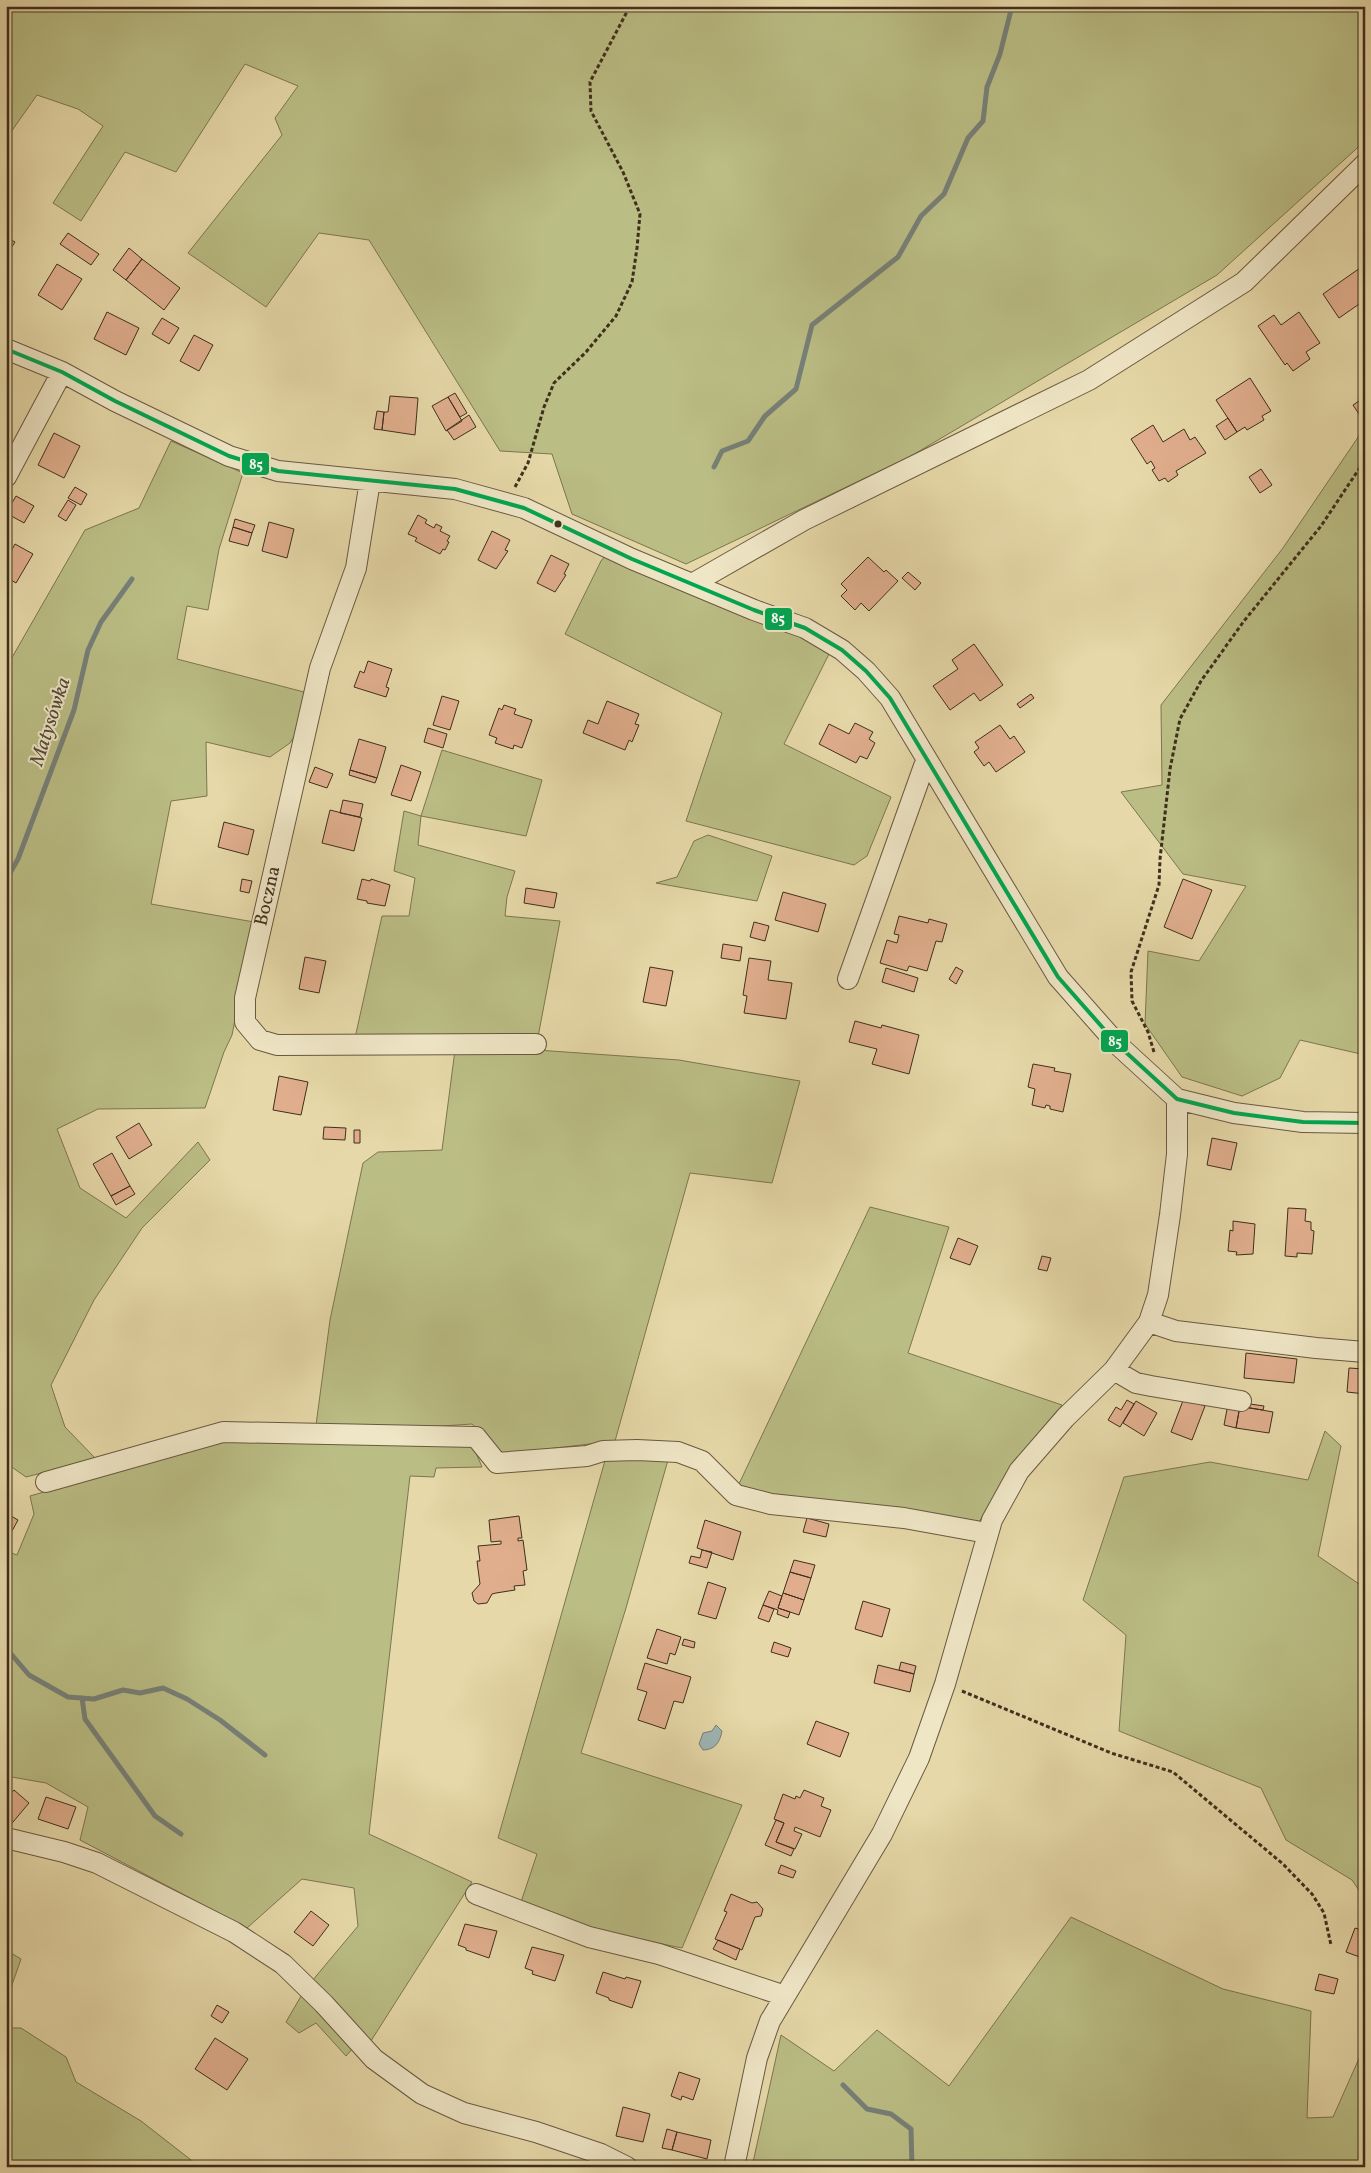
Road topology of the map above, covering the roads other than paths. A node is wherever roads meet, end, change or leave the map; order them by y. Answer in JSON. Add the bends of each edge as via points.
{"nodes":[{"id":1,"x":1365,"y":164,"type":"edge"},
{"id":2,"x":6,"y":350,"type":"edge"},
{"id":3,"x":62,"y":372,"type":"junction"},
{"id":4,"x":6,"y":477,"type":"edge"},
{"id":5,"x":370,"y":481,"type":"junction"},
{"id":6,"x":692,"y":584,"type":"junction"},
{"id":7,"x":928,"y":761,"type":"junction"},
{"id":8,"x":848,"y":979,"type":"dead end"},
{"id":9,"x":536,"y":1044,"type":"dead end"},
{"id":10,"x":1177,"y":1099,"type":"junction"},
{"id":11,"x":1365,"y":1123,"type":"edge"},
{"id":12,"x":1149,"y":1322,"type":"junction"},
{"id":13,"x":1365,"y":1352,"type":"edge"},
{"id":14,"x":1114,"y":1370,"type":"junction"},
{"id":15,"x":1241,"y":1401,"type":"dead end"},
{"id":16,"x":46,"y":1482,"type":"dead end"},
{"id":17,"x":987,"y":1533,"type":"junction"},
{"id":18,"x":6,"y":1838,"type":"edge"},
{"id":19,"x":476,"y":1894,"type":"dead end"},
{"id":20,"x":785,"y":1996,"type":"junction"},
{"id":21,"x":628,"y":2167,"type":"edge"},
{"id":22,"x":734,"y":2167,"type":"edge"}],
"edges":[{"from":1,"to":6,"type":"street","via":[[1244,282],[1089,380],[804,520]]},
{"from":2,"to":3,"type":"street"},
{"from":3,"to":4,"type":"street"},
{"from":3,"to":5,"type":"street","via":[[229,456],[278,472]]},
{"from":5,"to":6,"type":"street","via":[[455,489],[524,508]]},
{"from":5,"to":9,"type":"street","name":"Boczna","via":[[356,568],[320,668],[246,998],[245,1022],[260,1040],[277,1045]]},
{"from":6,"to":7,"type":"street","via":[[805,628],[842,650],[890,698]]},
{"from":7,"to":8,"type":"street"},
{"from":7,"to":10,"type":"street","via":[[1058,978],[1118,1046]]},
{"from":10,"to":11,"type":"street","via":[[1234,1113],[1303,1122]]},
{"from":10,"to":12,"type":"street","via":[[1177,1154],[1170,1215],[1158,1295]]},
{"from":12,"to":13,"type":"street","via":[[1176,1331]]},
{"from":12,"to":14,"type":"street"},
{"from":14,"to":15,"type":"street","via":[[1136,1383]]},
{"from":14,"to":17,"type":"street","via":[[1065,1418],[1019,1471]]},
{"from":16,"to":17,"type":"street","via":[[224,1432],[476,1437],[497,1463],[587,1456],[603,1451],[678,1452],[702,1461],[736,1495],[762,1502],[904,1518]]},
{"from":17,"to":20,"type":"street","via":[[945,1684],[919,1758],[882,1834]]},
{"from":18,"to":21,"type":"street","via":[[97,1863],[234,1932],[284,1964],[374,2058],[422,2094],[464,2113],[536,2132],[601,2154]]},
{"from":19,"to":20,"type":"street","via":[[589,1937],[659,1954]]},
{"from":20,"to":22,"type":"street","via":[[770,2020],[757,2058]]}]}
